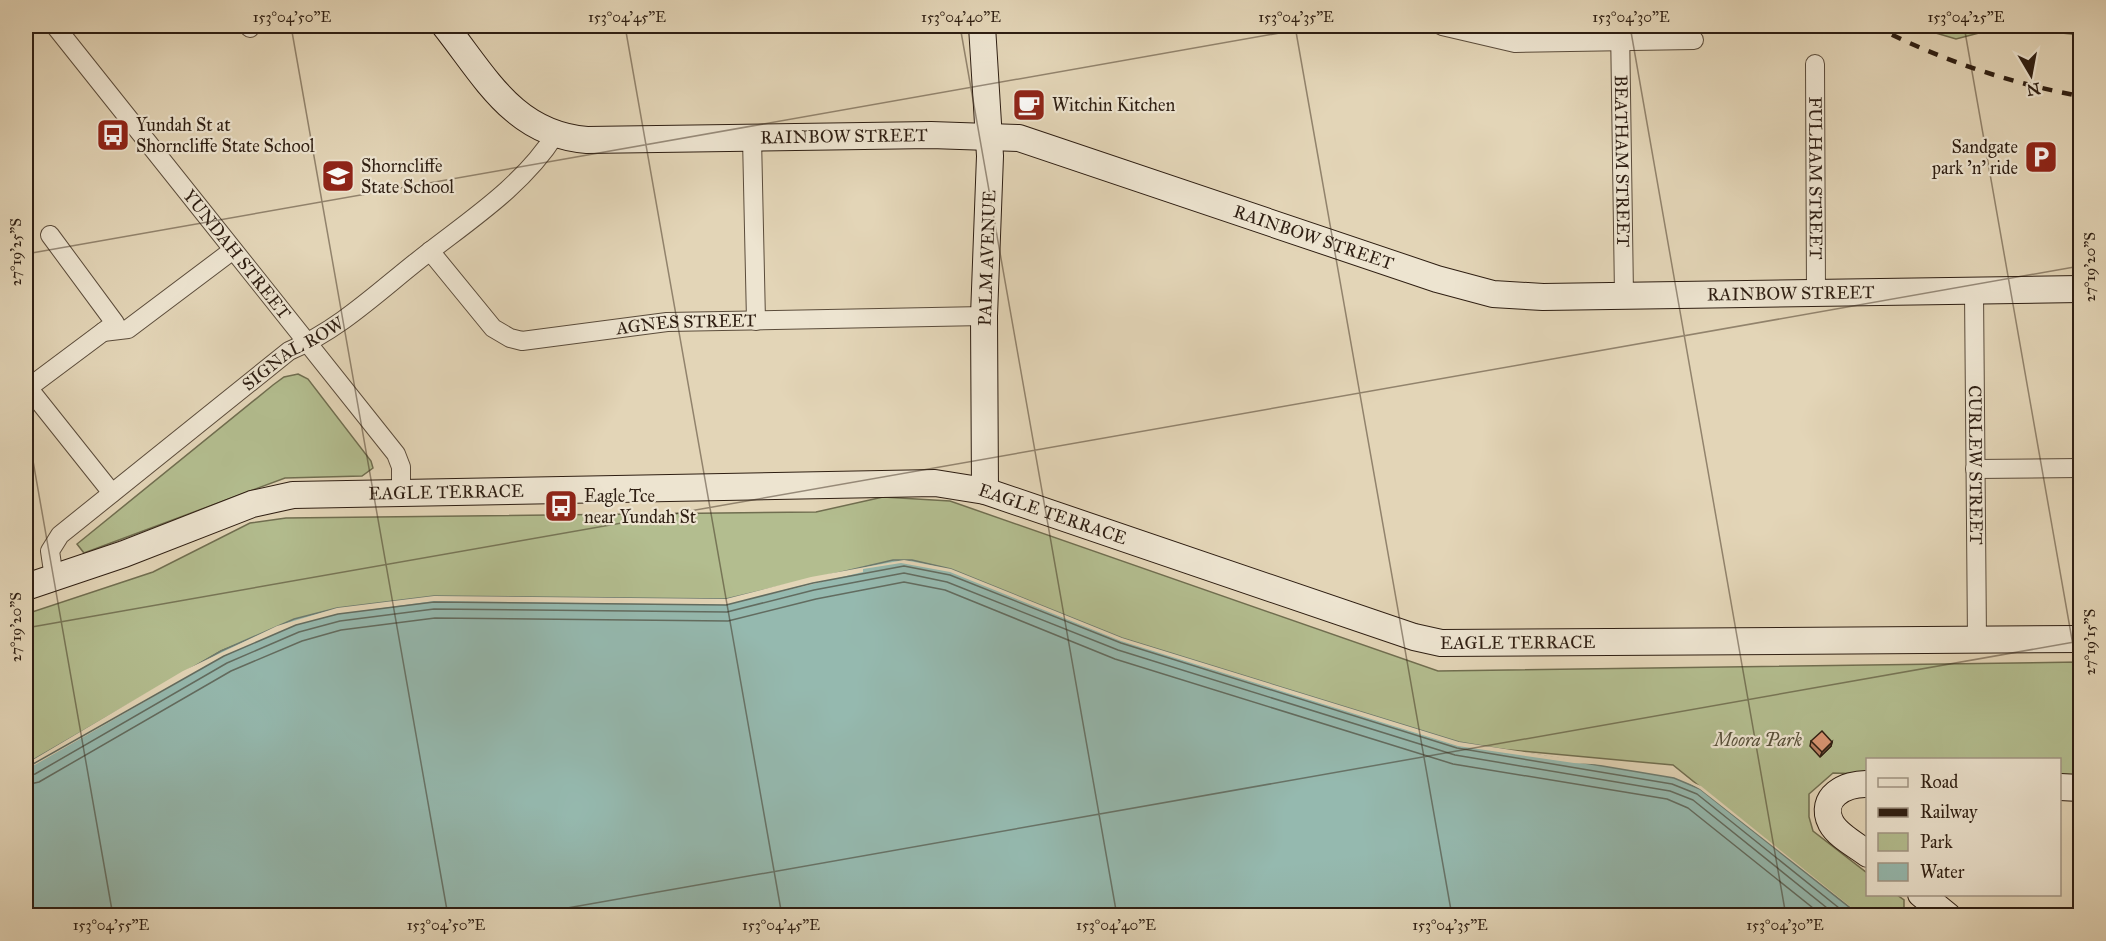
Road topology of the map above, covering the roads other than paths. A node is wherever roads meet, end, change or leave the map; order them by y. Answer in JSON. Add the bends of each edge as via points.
{"nodes":[{"id":1,"x":55,"y":26,"type":"edge"},
{"id":2,"x":445,"y":26,"type":"edge"},
{"id":3,"x":982,"y":26,"type":"edge"},
{"id":4,"x":1442,"y":26,"type":"edge"},
{"id":5,"x":1472,"y":30,"type":"edge"},
{"id":6,"x":1620,"y":34,"type":"edge"},
{"id":7,"x":1694,"y":40,"type":"dead end"},
{"id":8,"x":1815,"y":64,"type":"dead end"},
{"id":9,"x":555,"y":135,"type":"junction"},
{"id":10,"x":989,"y":135,"type":"junction"},
{"id":11,"x":752,"y":138,"type":"junction"},
{"id":12,"x":50,"y":236,"type":"dead end"},
{"id":13,"x":233,"y":250,"type":"junction"},
{"id":14,"x":430,"y":251,"type":"junction"},
{"id":15,"x":2080,"y":289,"type":"edge"},
{"id":16,"x":1974,"y":291,"type":"junction"},
{"id":17,"x":1816,"y":293,"type":"junction"},
{"id":18,"x":1624,"y":295,"type":"junction"},
{"id":19,"x":984,"y":316,"type":"junction"},
{"id":20,"x":756,"y":321,"type":"junction"},
{"id":21,"x":104,"y":332,"type":"junction"},
{"id":22,"x":306,"y":344,"type":"junction"},
{"id":23,"x":27,"y":386,"type":"edge"},
{"id":24,"x":2080,"y":468,"type":"edge"},
{"id":25,"x":1975,"y":469,"type":"junction"},
{"id":26,"x":401,"y":491,"type":"junction"},
{"id":27,"x":985,"y":491,"type":"junction"},
{"id":28,"x":112,"y":493,"type":"junction"},
{"id":29,"x":54,"y":578,"type":"junction"},
{"id":30,"x":26,"y":587,"type":"edge"},
{"id":31,"x":2080,"y":639,"type":"edge"},
{"id":32,"x":1977,"y":640,"type":"junction"},
{"id":33,"x":1866,"y":784,"type":"edge"},
{"id":34,"x":2061,"y":787,"type":"edge"},
{"id":35,"x":2080,"y":788,"type":"edge"},
{"id":36,"x":1866,"y":852,"type":"edge"},
{"id":37,"x":1924,"y":896,"type":"edge"},
{"id":38,"x":1948,"y":915,"type":"edge"}],
"edges":[{"from":1,"to":13,"type":"street","name":"YUNDAH STREET"},
{"from":2,"to":9,"type":"street","name":"RAINBOW STREET","via":[[513,110],[535,127]]},
{"from":3,"to":10,"type":"street","name":"PALM AVENUE"},
{"from":4,"to":5,"type":"street"},
{"from":5,"to":6,"type":"street","via":[[1515,43]]},
{"from":6,"to":7,"type":"street"},
{"from":6,"to":18,"type":"street","name":"BEATHAM STREET"},
{"from":8,"to":17,"type":"street","name":"FULHAM STREET"},
{"from":9,"to":11,"type":"street","name":"RAINBOW STREET","via":[[587,140]]},
{"from":9,"to":14,"type":"street","name":"SIGNAL ROW","via":[[520,179]]},
{"from":10,"to":11,"type":"street","name":"RAINBOW STREET"},
{"from":10,"to":18,"type":"street","name":"RAINBOW STREET","via":[[1029,141],[1464,288],[1517,296]]},
{"from":10,"to":19,"type":"street","name":"PALM AVENUE"},
{"from":11,"to":20,"type":"street"},
{"from":12,"to":21,"type":"street","via":[[115,323]]},
{"from":13,"to":21,"type":"street","via":[[128,329]]},
{"from":13,"to":22,"type":"street","name":"YUNDAH STREET"},
{"from":14,"to":20,"type":"street","name":"AGNES STREET","via":[[493,328],[522,341],[641,323]]},
{"from":14,"to":22,"type":"street","name":"SIGNAL ROW","via":[[325,335]]},
{"from":15,"to":16,"type":"street","name":"RAINBOW STREET"},
{"from":16,"to":17,"type":"street","name":"RAINBOW STREET"},
{"from":16,"to":25,"type":"street","name":"CURLEW STREET"},
{"from":17,"to":18,"type":"street","name":"RAINBOW STREET"},
{"from":19,"to":20,"type":"street","name":"AGNES STREET"},
{"from":19,"to":27,"type":"street","name":"PALM AVENUE"},
{"from":21,"to":23,"type":"street"},
{"from":22,"to":26,"type":"street","name":"YUNDAH STREET","via":[[396,454],[401,467]]},
{"from":22,"to":28,"type":"street","name":"SIGNAL ROW","via":[[289,351]]},
{"from":23,"to":28,"type":"street"},
{"from":24,"to":25,"type":"street"},
{"from":25,"to":32,"type":"street","name":"CURLEW STREET"},
{"from":26,"to":27,"type":"street","name":"EAGLE TERRACE","via":[[907,483],[950,484]]},
{"from":26,"to":29,"type":"street","name":"EAGLE TERRACE","via":[[300,494],[265,500]]},
{"from":27,"to":32,"type":"street","name":"EAGLE TERRACE","via":[[1441,643]]},
{"from":28,"to":29,"type":"street","name":"SIGNAL ROW","via":[[56,539],[50,551]]},
{"from":29,"to":30,"type":"street","name":"EAGLE TERRACE"},
{"from":31,"to":32,"type":"street","name":"EAGLE TERRACE"},
{"from":33,"to":36,"type":"street","via":[[1841,788],[1829,806],[1831,822]]},
{"from":34,"to":35,"type":"street"},
{"from":37,"to":38,"type":"street"}]}
